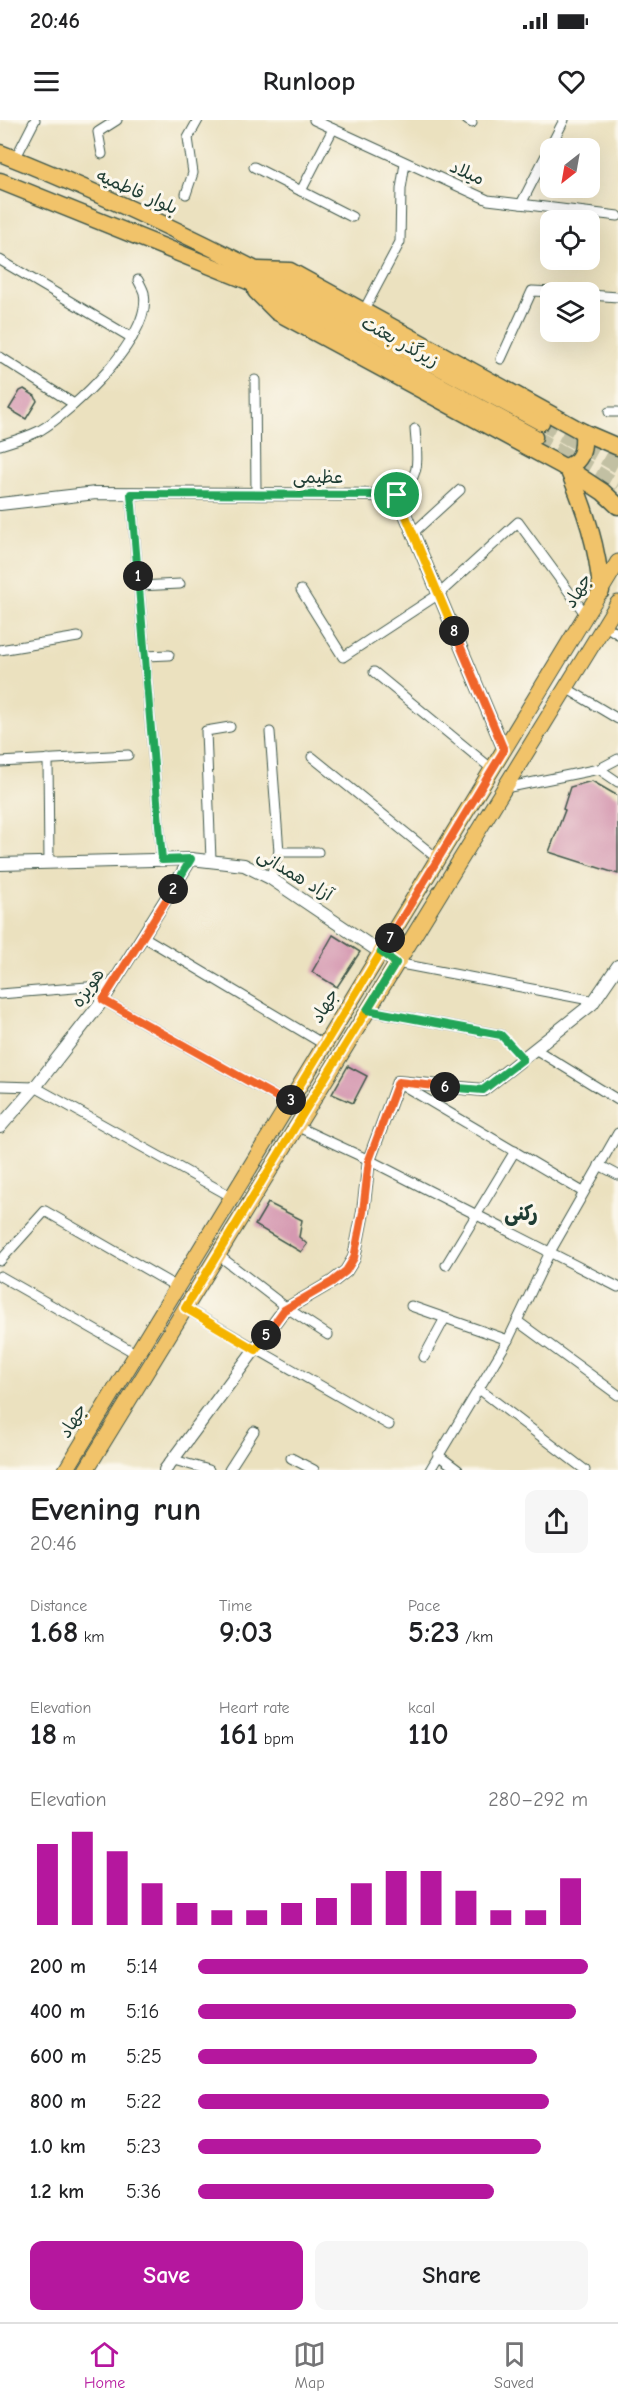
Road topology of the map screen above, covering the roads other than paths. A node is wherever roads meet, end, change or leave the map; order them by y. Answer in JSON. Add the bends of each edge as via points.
{"nodes":[{"id":1,"x":35,"y":120,"type":"edge"},
{"id":2,"x":117,"y":120,"type":"edge"},
{"id":3,"x":314,"y":120,"type":"edge"},
{"id":4,"x":564,"y":120,"type":"edge"},
{"id":5,"x":194,"y":121,"type":"edge"},
{"id":6,"x":333,"y":129,"type":"junction"},
{"id":7,"x":102,"y":154,"type":"dead end"},
{"id":8,"x":7,"y":156,"type":"edge"},
{"id":9,"x":405,"y":163,"type":"junction"},
{"id":10,"x":254,"y":167,"type":"dead end"},
{"id":11,"x":0,"y":181,"type":"edge"},
{"id":12,"x":302,"y":191,"type":"junction"},
{"id":13,"x":186,"y":194,"type":"dead end"},
{"id":14,"x":521,"y":204,"type":"junction"},
{"id":15,"x":618,"y":216,"type":"edge"},
{"id":16,"x":352,"y":217,"type":"dead end"},
{"id":17,"x":0,"y":260,"type":"edge"},
{"id":18,"x":252,"y":275,"type":"junction"},
{"id":19,"x":138,"y":280,"type":"dead end"},
{"id":20,"x":540,"y":291,"type":"edge"},
{"id":21,"x":600,"y":296,"type":"edge"},
{"id":22,"x":618,"y":297,"type":"edge"},
{"id":23,"x":364,"y":310,"type":"junction"},
{"id":24,"x":132,"y":338,"type":"junction"},
{"id":25,"x":0,"y":357,"type":"edge"},
{"id":26,"x":501,"y":359,"type":"dead end"},
{"id":27,"x":255,"y":380,"type":"dead end"},
{"id":28,"x":74,"y":404,"type":"junction"},
{"id":29,"x":415,"y":429,"type":"dead end"},
{"id":30,"x":538,"y":430,"type":"tunnel mouth"},
{"id":31,"x":583,"y":432,"type":"junction"},
{"id":32,"x":613,"y":443,"type":"edge"},
{"id":33,"x":0,"y":445,"type":"edge"},
{"id":34,"x":566,"y":468,"type":"junction"},
{"id":35,"x":460,"y":490,"type":"dead end"},
{"id":36,"x":131,"y":494,"type":"junction"},
{"id":37,"x":256,"y":495,"type":"junction"},
{"id":38,"x":397,"y":495,"type":"junction"},
{"id":39,"x":0,"y":504,"type":"edge"},
{"id":40,"x":618,"y":506,"type":"edge"},
{"id":41,"x":413,"y":534,"type":"junction"},
{"id":42,"x":618,"y":562,"type":"edge"},
{"id":43,"x":180,"y":584,"type":"dead end"},
{"id":44,"x":139,"y":586,"type":"junction"},
{"id":45,"x":301,"y":590,"type":"dead end"},
{"id":46,"x":601,"y":591,"type":"junction"},
{"id":47,"x":439,"y":594,"type":"junction"},
{"id":48,"x":618,"y":603,"type":"edge"},
{"id":49,"x":586,"y":615,"type":"junction"},
{"id":50,"x":604,"y":625,"type":"junction"},
{"id":51,"x":618,"y":634,"type":"edge"},
{"id":52,"x":78,"y":637,"type":"dead end"},
{"id":53,"x":0,"y":650,"type":"edge"},
{"id":54,"x":169,"y":655,"type":"dead end"},
{"id":55,"x":145,"y":656,"type":"junction"},
{"id":56,"x":374,"y":672,"type":"dead end"},
{"id":57,"x":566,"y":688,"type":"junction"},
{"id":58,"x":618,"y":719,"type":"edge"},
{"id":59,"x":230,"y":727,"type":"dead end"},
{"id":60,"x":270,"y":732,"type":"dead end"},
{"id":61,"x":504,"y":750,"type":"junction"},
{"id":62,"x":128,"y":755,"type":"dead end"},
{"id":63,"x":312,"y":757,"type":"dead end"},
{"id":64,"x":48,"y":759,"type":"junction"},
{"id":65,"x":618,"y":759,"type":"edge"},
{"id":66,"x":0,"y":762,"type":"edge"},
{"id":67,"x":492,"y":769,"type":"junction"},
{"id":68,"x":599,"y":769,"type":"junction"},
{"id":69,"x":618,"y":782,"type":"edge"},
{"id":70,"x":504,"y":788,"type":"junction"},
{"id":71,"x":279,"y":852,"type":"junction"},
{"id":72,"x":318,"y":852,"type":"dead end"},
{"id":73,"x":191,"y":859,"type":"junction"},
{"id":74,"x":438,"y":859,"type":"junction"},
{"id":75,"x":162,"y":860,"type":"junction"},
{"id":76,"x":211,"y":860,"type":"junction"},
{"id":77,"x":49,"y":863,"type":"junction"},
{"id":78,"x":0,"y":864,"type":"edge"},
{"id":79,"x":270,"y":878,"type":"junction"},
{"id":80,"x":144,"y":937,"type":"junction"},
{"id":81,"x":381,"y":952,"type":"junction"},
{"id":82,"x":396,"y":963,"type":"junction"},
{"id":83,"x":618,"y":966,"type":"edge"},
{"id":84,"x":112,"y":985,"type":"junction"},
{"id":85,"x":0,"y":994,"type":"edge"},
{"id":86,"x":103,"y":1000,"type":"junction"},
{"id":87,"x":595,"y":1001,"type":"junction"},
{"id":88,"x":367,"y":1010,"type":"junction"},
{"id":89,"x":501,"y":1035,"type":"road end"},
{"id":90,"x":325,"y":1045,"type":"junction"},
{"id":91,"x":535,"y":1049,"type":"junction"},
{"id":92,"x":398,"y":1082,"type":"junction"},
{"id":93,"x":0,"y":1086,"type":"edge"},
{"id":94,"x":35,"y":1087,"type":"junction"},
{"id":95,"x":618,"y":1100,"type":"edge"},
{"id":96,"x":289,"y":1104,"type":"junction"},
{"id":97,"x":296,"y":1126,"type":"junction"},
{"id":98,"x":0,"y":1127,"type":"edge"},
{"id":99,"x":618,"y":1133,"type":"edge"},
{"id":100,"x":515,"y":1151,"type":"junction"},
{"id":101,"x":369,"y":1160,"type":"junction"},
{"id":102,"x":599,"y":1166,"type":"junction"},
{"id":103,"x":618,"y":1175,"type":"edge"},
{"id":104,"x":583,"y":1192,"type":"junction"},
{"id":105,"x":232,"y":1197,"type":"junction"},
{"id":106,"x":476,"y":1215,"type":"junction"},
{"id":107,"x":550,"y":1252,"type":"junction"},
{"id":108,"x":217,"y":1254,"type":"junction"},
{"id":109,"x":0,"y":1261,"type":"edge"},
{"id":110,"x":446,"y":1265,"type":"dead end"},
{"id":111,"x":0,"y":1276,"type":"edge"},
{"id":112,"x":177,"y":1287,"type":"junction"},
{"id":113,"x":618,"y":1287,"type":"edge"},
{"id":114,"x":411,"y":1306,"type":"dead end"},
{"id":115,"x":185,"y":1308,"type":"junction"},
{"id":116,"x":288,"y":1308,"type":"junction"},
{"id":117,"x":445,"y":1318,"type":"junction"},
{"id":118,"x":517,"y":1321,"type":"junction"},
{"id":119,"x":328,"y":1335,"type":"dead end"},
{"id":120,"x":508,"y":1340,"type":"junction"},
{"id":121,"x":256,"y":1350,"type":"junction"},
{"id":122,"x":136,"y":1354,"type":"junction"},
{"id":123,"x":424,"y":1357,"type":"dead end"},
{"id":124,"x":479,"y":1389,"type":"junction"},
{"id":125,"x":618,"y":1395,"type":"edge"},
{"id":126,"x":389,"y":1425,"type":"dead end"},
{"id":127,"x":254,"y":1431,"type":"dead end"},
{"id":128,"x":438,"y":1455,"type":"junction"},
{"id":129,"x":291,"y":1458,"type":"dead end"},
{"id":130,"x":174,"y":1460,"type":"junction"},
{"id":131,"x":66,"y":1470,"type":"edge"},
{"id":132,"x":86,"y":1470,"type":"edge"},
{"id":133,"x":165,"y":1470,"type":"edge"},
{"id":134,"x":209,"y":1470,"type":"edge"},
{"id":135,"x":229,"y":1470,"type":"edge"},
{"id":136,"x":314,"y":1470,"type":"edge"},
{"id":137,"x":430,"y":1470,"type":"edge"},
{"id":138,"x":458,"y":1470,"type":"edge"},
{"id":139,"x":585,"y":1470,"type":"edge"}],
"edges":[{"from":1,"to":8,"type":"street"},
{"from":2,"to":7,"type":"street","via":[[98,132]]},
{"from":3,"to":6,"type":"street","name":"میلاد"},
{"from":4,"to":14,"type":"street"},
{"from":5,"to":13,"type":"street","via":[[188,138],[194,173]]},
{"from":6,"to":9,"type":"street","name":"میلاد"},
{"from":6,"to":12,"type":"street"},
{"from":8,"to":18,"type":"highway","name":"بلوار فاطمیه","via":[[144,216]]},
{"from":9,"to":14,"type":"street","name":"میلاد","via":[[488,200]]},
{"from":9,"to":23,"type":"street","via":[[400,242]]},
{"from":10,"to":12,"type":"street"},
{"from":11,"to":18,"type":"highway"},
{"from":12,"to":16,"type":"street"},
{"from":14,"to":15,"type":"street","name":"میلاد"},
{"from":17,"to":24,"type":"street"},
{"from":18,"to":23,"type":"highway","via":[[290,271]]},
{"from":18,"to":30,"type":"highway","name":"زیرگذر بعثت"},
{"from":18,"to":34,"type":"highway","via":[[277,312]]},
{"from":19,"to":24,"type":"street","via":[[144,293],[143,310]]},
{"from":20,"to":26,"type":"street","via":[[532,291]]},
{"from":21,"to":22,"type":"street"},
{"from":23,"to":31,"type":"highway"},
{"from":24,"to":28,"type":"street","via":[[100,380]]},
{"from":25,"to":28,"type":"street"},
{"from":27,"to":37,"type":"street"},
{"from":28,"to":33,"type":"street","via":[[39,430]]},
{"from":29,"to":38,"type":"street","via":[[415,478]]},
{"from":31,"to":32,"type":"highway"},
{"from":31,"to":34,"type":"highway","via":[[582,454]]},
{"from":34,"to":40,"type":"highway"},
{"from":34,"to":46,"type":"highway","via":[[592,532]]},
{"from":35,"to":41,"type":"street"},
{"from":36,"to":37,"type":"street","name":"عظیمی"},
{"from":36,"to":39,"type":"street","name":"عظیمی"},
{"from":36,"to":44,"type":"street"},
{"from":37,"to":38,"type":"street","name":"عظیمی"},
{"from":38,"to":41,"type":"street"},
{"from":41,"to":47,"type":"street"},
{"from":42,"to":46,"type":"main road","name":"جهاد"},
{"from":43,"to":44,"type":"street"},
{"from":44,"to":55,"type":"street"},
{"from":45,"to":47,"type":"street","via":[[343,657]]},
{"from":46,"to":49,"type":"main road","name":"جهاد"},
{"from":47,"to":49,"type":"street","via":[[518,522]]},
{"from":47,"to":61,"type":"street"},
{"from":48,"to":50,"type":"main road","name":"جهاد"},
{"from":49,"to":61,"type":"main road","name":"جهاد"},
{"from":50,"to":51,"type":"street"},
{"from":50,"to":57,"type":"main road","name":"جهاد"},
{"from":52,"to":53,"type":"street"},
{"from":54,"to":55,"type":"street"},
{"from":55,"to":75,"type":"street"},
{"from":56,"to":67,"type":"street"},
{"from":57,"to":58,"type":"street"},
{"from":57,"to":70,"type":"main road","name":"جهاد"},
{"from":59,"to":76,"type":"street","via":[[206,731]]},
{"from":60,"to":71,"type":"street"},
{"from":61,"to":67,"type":"main road","name":"جهاد"},
{"from":62,"to":64,"type":"street"},
{"from":63,"to":74,"type":"street"},
{"from":64,"to":66,"type":"street"},
{"from":64,"to":77,"type":"street"},
{"from":65,"to":68,"type":"street"},
{"from":67,"to":74,"type":"main road","name":"جهاد"},
{"from":68,"to":69,"type":"street"},
{"from":68,"to":70,"type":"street"},
{"from":70,"to":82,"type":"main road","name":"جهاد"},
{"from":71,"to":72,"type":"street"},
{"from":71,"to":79,"type":"street"},
{"from":73,"to":75,"type":"street","name":"آزاد همدانی"},
{"from":73,"to":76,"type":"street","name":"آزاد همدانی"},
{"from":73,"to":80,"type":"street","name":"هویزه"},
{"from":74,"to":81,"type":"main road","name":"جهاد"},
{"from":75,"to":77,"type":"street","name":"آزاد همدانی"},
{"from":76,"to":79,"type":"street","name":"آزاد همدانی","via":[[244,865]]},
{"from":77,"to":78,"type":"street","name":"آزاد همدانی"},
{"from":79,"to":81,"type":"street","name":"آزاد همدانی"},
{"from":80,"to":84,"type":"street","name":"هویزه"},
{"from":80,"to":90,"type":"street"},
{"from":81,"to":82,"type":"street","name":"آزاد همدانی"},
{"from":81,"to":90,"type":"main road","name":"جهاد"},
{"from":82,"to":87,"type":"street"},
{"from":82,"to":88,"type":"main road","name":"جهاد"},
{"from":83,"to":87,"type":"street"},
{"from":84,"to":85,"type":"street"},
{"from":84,"to":86,"type":"street","name":"هویزه"},
{"from":86,"to":94,"type":"street","name":"هویزه"},
{"from":86,"to":96,"type":"street"},
{"from":87,"to":91,"type":"street"},
{"from":88,"to":89,"type":"street"},
{"from":88,"to":97,"type":"main road","name":"جهاد"},
{"from":90,"to":96,"type":"main road","name":"جهاد"},
{"from":91,"to":92,"type":"street","via":[[483,1090]]},
{"from":91,"to":95,"type":"street"},
{"from":92,"to":100,"type":"street"},
{"from":92,"to":101,"type":"street"},
{"from":93,"to":94,"type":"street"},
{"from":94,"to":98,"type":"street","name":"هویزه"},
{"from":94,"to":105,"type":"street"},
{"from":96,"to":105,"type":"main road","name":"جهاد"},
{"from":97,"to":101,"type":"street"},
{"from":97,"to":108,"type":"main road","name":"جهاد"},
{"from":99,"to":102,"type":"street"},
{"from":100,"to":104,"type":"street"},
{"from":100,"to":106,"type":"street"},
{"from":101,"to":106,"type":"street"},
{"from":101,"to":116,"type":"street","via":[[354,1258],[332,1282]]},
{"from":102,"to":103,"type":"street"},
{"from":102,"to":104,"type":"street"},
{"from":104,"to":107,"type":"street"},
{"from":105,"to":112,"type":"main road","name":"جهاد"},
{"from":106,"to":107,"type":"street"},
{"from":106,"to":110,"type":"street"},
{"from":107,"to":113,"type":"street"},
{"from":107,"to":118,"type":"street"},
{"from":108,"to":115,"type":"main road","name":"جهاد"},
{"from":108,"to":116,"type":"street"},
{"from":109,"to":112,"type":"street","via":[[45,1211]]},
{"from":111,"to":122,"type":"street"},
{"from":112,"to":122,"type":"main road","name":"جهاد"},
{"from":114,"to":117,"type":"street"},
{"from":115,"to":121,"type":"street"},
{"from":115,"to":132,"type":"main road","name":"جهاد"},
{"from":116,"to":119,"type":"street"},
{"from":116,"to":121,"type":"street"},
{"from":117,"to":120,"type":"street"},
{"from":117,"to":123,"type":"street"},
{"from":118,"to":120,"type":"street"},
{"from":118,"to":125,"type":"street"},
{"from":120,"to":124,"type":"street"},
{"from":121,"to":126,"type":"street"},
{"from":121,"to":130,"type":"street"},
{"from":122,"to":131,"type":"main road","name":"جهاد"},
{"from":124,"to":128,"type":"street"},
{"from":124,"to":139,"type":"street"},
{"from":127,"to":135,"type":"street"},
{"from":128,"to":137,"type":"street"},
{"from":128,"to":138,"type":"street"},
{"from":129,"to":136,"type":"street"},
{"from":130,"to":133,"type":"street"},
{"from":130,"to":134,"type":"street"}]}
